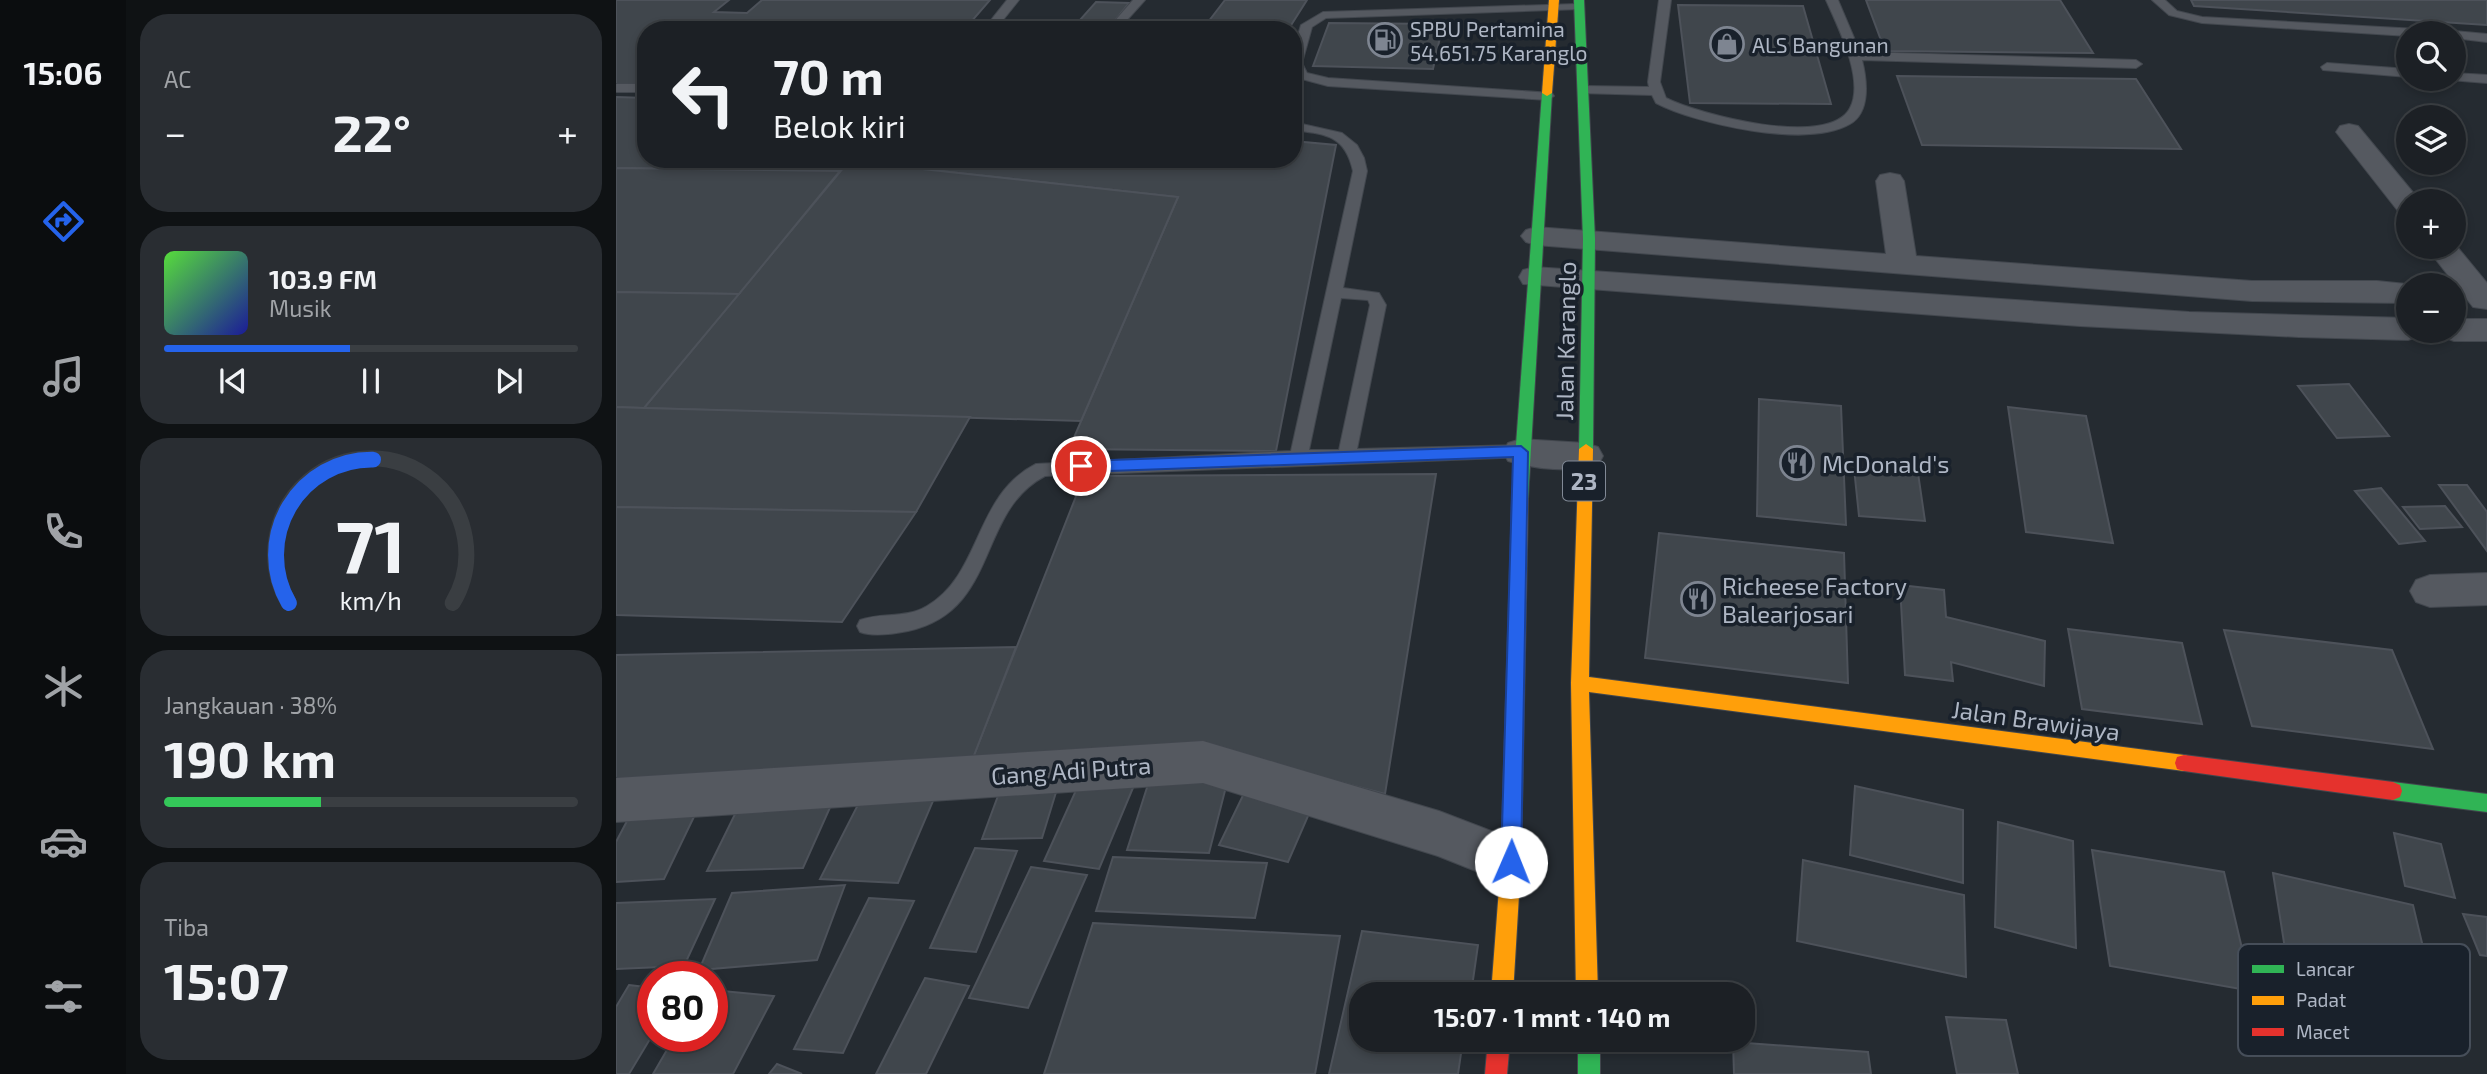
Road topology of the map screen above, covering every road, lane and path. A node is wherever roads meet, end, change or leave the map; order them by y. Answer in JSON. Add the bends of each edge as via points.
{"nodes":[{"id":1,"x":1013,"y":0,"type":"edge"},
{"id":2,"x":1139,"y":0,"type":"edge"},
{"id":3,"x":1665,"y":0,"type":"edge"},
{"id":4,"x":1832,"y":0,"type":"edge"},
{"id":5,"x":2158,"y":0,"type":"edge"},
{"id":6,"x":1554,"y":4,"type":"edge"},
{"id":7,"x":1578,"y":4,"type":"edge"},
{"id":8,"x":996,"y":21,"type":"edge"},
{"id":9,"x":1119,"y":21,"type":"edge"},
{"id":10,"x":2396,"y":32,"type":"edge"},
{"id":11,"x":2466,"y":37,"type":"edge"},
{"id":12,"x":2487,"y":38,"type":"edge"},
{"id":13,"x":1302,"y":42,"type":"edge"},
{"id":14,"x":1856,"y":56,"type":"junction"},
{"id":15,"x":2136,"y":64,"type":"dead end"},
{"id":16,"x":2328,"y":67,"type":"dead end"},
{"id":17,"x":2396,"y":72,"type":"edge"},
{"id":18,"x":1302,"y":75,"type":"edge"},
{"id":19,"x":2466,"y":78,"type":"edge"},
{"id":20,"x":2487,"y":79,"type":"edge"},
{"id":21,"x":616,"y":88,"type":"edge"},
{"id":22,"x":637,"y":88,"type":"edge"},
{"id":23,"x":1583,"y":90,"type":"junction"},
{"id":24,"x":1656,"y":92,"type":"junction"},
{"id":25,"x":1548,"y":96,"type":"junction"},
{"id":26,"x":1302,"y":128,"type":"edge"},
{"id":27,"x":2349,"y":132,"type":"dead end"},
{"id":28,"x":1890,"y":181,"type":"dead end"},
{"id":29,"x":2396,"y":190,"type":"edge"},
{"id":30,"x":1536,"y":236,"type":"junction"},
{"id":31,"x":1589,"y":239,"type":"junction"},
{"id":32,"x":1702,"y":249,"type":"junction"},
{"id":33,"x":2448,"y":259,"type":"edge"},
{"id":34,"x":1903,"y":266,"type":"junction"},
{"id":35,"x":1534,"y":277,"type":"junction"},
{"id":36,"x":1588,"y":279,"type":"junction"},
{"id":37,"x":1695,"y":286,"type":"junction"},
{"id":38,"x":1333,"y":292,"type":"junction"},
{"id":39,"x":2396,"y":292,"type":"edge"},
{"id":40,"x":2478,"y":307,"type":"edge"},
{"id":41,"x":2396,"y":329,"type":"edge"},
{"id":42,"x":1521,"y":452,"type":"junction"},
{"id":43,"x":1347,"y":456,"type":"junction"},
{"id":44,"x":1585,"y":456,"type":"junction"},
{"id":45,"x":1299,"y":457,"type":"junction"},
{"id":46,"x":2487,"y":589,"type":"edge"},
{"id":47,"x":2430,"y":591,"type":"dead end"},
{"id":48,"x":867,"y":626,"type":"dead end"},
{"id":49,"x":1580,"y":683,"type":"junction"},
{"id":50,"x":616,"y":800,"type":"edge"},
{"id":51,"x":2487,"y":803,"type":"edge"},
{"id":52,"x":1511,"y":862,"type":"junction"},
{"id":53,"x":1503,"y":982,"type":"edge"},
{"id":54,"x":1587,"y":982,"type":"edge"},
{"id":55,"x":1498,"y":1052,"type":"edge"},
{"id":56,"x":1589,"y":1052,"type":"edge"},
{"id":57,"x":1496,"y":1074,"type":"edge"},
{"id":58,"x":1590,"y":1074,"type":"edge"}],
"edges":[{"from":1,"to":8,"type":"lane"},
{"from":2,"to":9,"type":"lane"},
{"from":3,"to":24,"type":"lane"},
{"from":4,"to":14,"type":"lane"},
{"from":5,"to":10,"type":"lane","via":[[2172,13],[2202,20]]},
{"from":6,"to":7,"type":"lane"},
{"from":6,"to":13,"type":"lane","via":[[1323,15],[1307,25]]},
{"from":6,"to":25,"type":"main road","name":"Jalan Karanglo"},
{"from":7,"to":23,"type":"main road","name":"Jalan Karanglo","number":"23"},
{"from":11,"to":12,"type":"lane"},
{"from":14,"to":15,"type":"lane"},
{"from":14,"to":24,"type":"lane","via":[[1857,109],[1844,123],[1826,129],[1770,129],[1684,113],[1668,106]]},
{"from":16,"to":17,"type":"lane"},
{"from":18,"to":25,"type":"lane","via":[[1328,82]]},
{"from":19,"to":20,"type":"lane"},
{"from":21,"to":22,"type":"lane"},
{"from":23,"to":24,"type":"lane"},
{"from":23,"to":31,"type":"main road","name":"Jalan Karanglo","number":"23"},
{"from":25,"to":30,"type":"main road","name":"Jalan Karanglo"},
{"from":26,"to":38,"type":"lane","via":[[1336,134],[1348,141],[1359,159]]},
{"from":27,"to":29,"type":"street"},
{"from":28,"to":34,"type":"street"},
{"from":30,"to":31,"type":"street"},
{"from":30,"to":35,"type":"main road","name":"Jalan Karanglo"},
{"from":31,"to":32,"type":"street"},
{"from":31,"to":36,"type":"main road","name":"Jalan Karanglo","number":"23"},
{"from":32,"to":34,"type":"street"},
{"from":32,"to":37,"type":"street"},
{"from":33,"to":40,"type":"street"},
{"from":34,"to":39,"type":"street","via":[[2252,291]]},
{"from":35,"to":36,"type":"street"},
{"from":35,"to":42,"type":"main road","name":"Jalan Karanglo"},
{"from":36,"to":37,"type":"street"},
{"from":36,"to":44,"type":"main road","name":"Jalan Karanglo","number":"23"},
{"from":37,"to":41,"type":"street","via":[[2102,318]]},
{"from":38,"to":43,"type":"lane","via":[[1373,296],[1378,306]]},
{"from":38,"to":45,"type":"lane"},
{"from":42,"to":43,"type":"lane"},
{"from":42,"to":44,"type":"street"},
{"from":42,"to":52,"type":"main road","name":"Jalan Karanglo"},
{"from":43,"to":45,"type":"lane"},
{"from":44,"to":49,"type":"main road","name":"Jalan Karanglo","number":"23"},
{"from":45,"to":48,"type":"lane","via":[[1057,467],[1032,472],[1008,497],[956,595],[912,622]]},
{"from":46,"to":47,"type":"street"},
{"from":49,"to":51,"type":"main road","name":"Jalan Brawijaya"},
{"from":49,"to":54,"type":"main road","number":"23"},
{"from":50,"to":52,"type":"street","name":"Gang Adi Putra","via":[[1203,762],[1439,834]]},
{"from":52,"to":53,"type":"main road","name":"Jalan Karanglo"},
{"from":55,"to":57,"type":"main road"},
{"from":56,"to":58,"type":"main road"}]}
